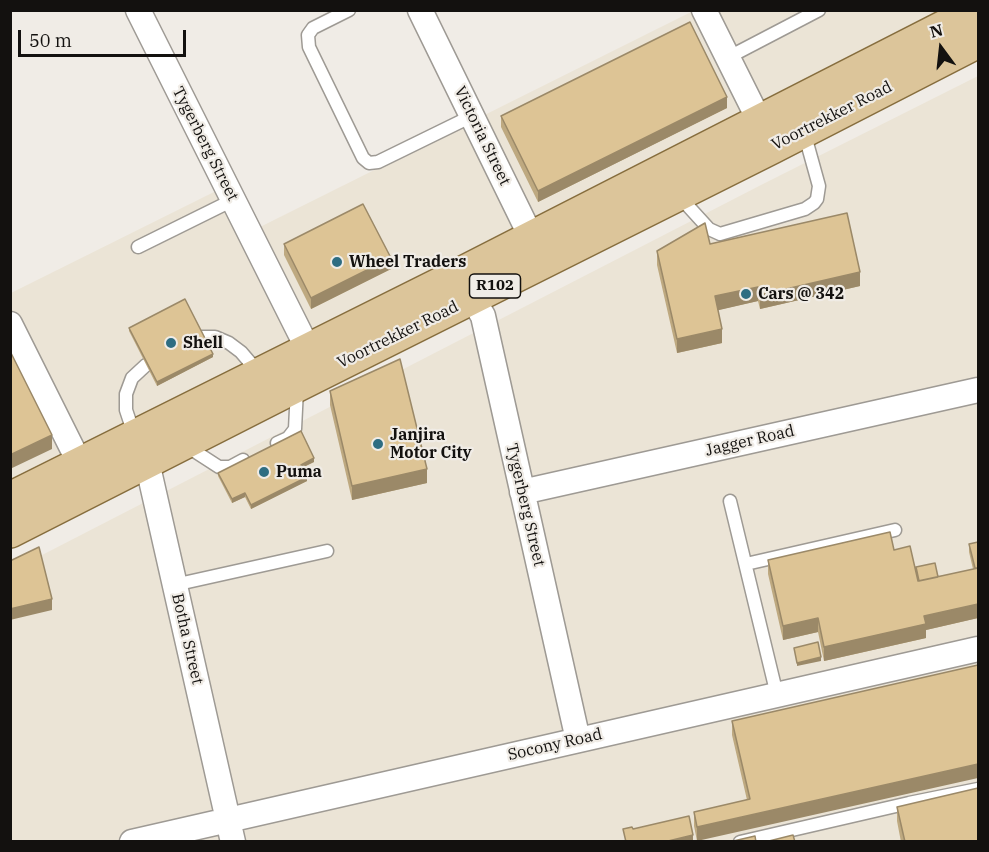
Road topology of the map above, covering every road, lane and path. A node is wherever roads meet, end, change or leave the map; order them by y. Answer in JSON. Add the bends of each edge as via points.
{"nodes":[{"id":1,"x":138,"y":10,"type":"edge"},
{"id":2,"x":349,"y":10,"type":"edge"},
{"id":3,"x":420,"y":10,"type":"edge"},
{"id":4,"x":704,"y":10,"type":"edge"},
{"id":5,"x":819,"y":10,"type":"edge"},
{"id":6,"x":978,"y":10,"type":"edge"},
{"id":7,"x":978,"y":41,"type":"edge"},
{"id":8,"x":727,"y":58,"type":"junction"},
{"id":9,"x":472,"y":116,"type":"junction"},
{"id":10,"x":804,"y":131,"type":"junction"},
{"id":11,"x":765,"y":134,"type":"junction"},
{"id":12,"x":678,"y":194,"type":"junction"},
{"id":13,"x":233,"y":200,"type":"junction"},
{"id":14,"x":138,"y":247,"type":"dead end"},
{"id":15,"x":538,"y":250,"type":"junction"},
{"id":16,"x":466,"y":286,"type":"junction"},
{"id":17,"x":10,"y":324,"type":"edge"},
{"id":18,"x":202,"y":337,"type":"edge"},
{"id":19,"x":146,"y":365,"type":"edge"},
{"id":20,"x":309,"y":370,"type":"junction"},
{"id":21,"x":260,"y":375,"type":"junction"},
{"id":22,"x":978,"y":390,"type":"edge"},
{"id":23,"x":183,"y":444,"type":"junction"},
{"id":24,"x":141,"y":450,"type":"junction"},
{"id":25,"x":86,"y":478,"type":"junction"},
{"id":26,"x":522,"y":492,"type":"junction"},
{"id":27,"x":10,"y":499,"type":"edge"},
{"id":28,"x":730,"y":501,"type":"dead end"},
{"id":29,"x":895,"y":530,"type":"dead end"},
{"id":30,"x":10,"y":531,"type":"edge"},
{"id":31,"x":327,"y":551,"type":"dead end"},
{"id":32,"x":746,"y":564,"type":"junction"},
{"id":33,"x":174,"y":585,"type":"junction"},
{"id":34,"x":978,"y":649,"type":"edge"},
{"id":35,"x":777,"y":695,"type":"junction"},
{"id":36,"x":578,"y":740,"type":"junction"},
{"id":37,"x":978,"y":789,"type":"edge"},
{"id":38,"x":230,"y":831,"type":"edge"},
{"id":39,"x":132,"y":842,"type":"edge"},
{"id":40,"x":740,"y":842,"type":"edge"}],
"edges":[{"from":1,"to":13,"type":"street","name":"Tygerberg Street"},
{"from":2,"to":9,"type":"lane","via":[[313,28],[308,35],[309,47],[363,158],[369,163],[378,162]]},
{"from":3,"to":9,"type":"street","name":"Victoria Street"},
{"from":4,"to":8,"type":"street"},
{"from":5,"to":8,"type":"lane"},
{"from":6,"to":11,"type":"main road","name":"Voortrekker Road","number":"R102"},
{"from":7,"to":10,"type":"main road","name":"Voortrekker Road","number":"R102"},
{"from":8,"to":11,"type":"street"},
{"from":9,"to":15,"type":"street","name":"Victoria Street"},
{"from":10,"to":11,"type":"main road","name":"Voortrekker Road","number":"R102"},
{"from":10,"to":12,"type":"lane","via":[[819,186],[817,199],[805,209],[720,234],[709,229]]},
{"from":11,"to":12,"type":"main road","name":"Voortrekker Road","number":"R102"},
{"from":11,"to":15,"type":"main road","name":"Voortrekker Road","number":"R102"},
{"from":12,"to":15,"type":"main road","name":"Voortrekker Road","number":"R102"},
{"from":13,"to":14,"type":"lane"},
{"from":13,"to":20,"type":"street","name":"Tygerberg Street"},
{"from":15,"to":16,"type":"main road","name":"Voortrekker Road","number":"R102"},
{"from":16,"to":20,"type":"main road","name":"Voortrekker Road","number":"R102"},
{"from":16,"to":26,"type":"street","name":"Tygerberg Street","via":[[483,316]]},
{"from":17,"to":25,"type":"street"},
{"from":18,"to":21,"type":"lane","via":[[229,343]]},
{"from":19,"to":24,"type":"lane","via":[[132,378],[126,394],[126,410]]},
{"from":20,"to":21,"type":"main road","name":"Voortrekker Road","number":"R102"},
{"from":20,"to":23,"type":"main road","name":"Voortrekker Road","number":"R102"},
{"from":20,"to":23,"type":"lane","via":[[295,429],[288,438],[222,468]]},
{"from":21,"to":24,"type":"main road","name":"Voortrekker Road","number":"R102"},
{"from":22,"to":26,"type":"street","name":"Jagger Road"},
{"from":23,"to":24,"type":"main road","name":"Voortrekker Road","number":"R102"},
{"from":24,"to":25,"type":"main road","name":"Voortrekker Road","number":"R102"},
{"from":24,"to":33,"type":"street","name":"Botha Street"},
{"from":25,"to":27,"type":"main road","name":"Voortrekker Road","number":"R102"},
{"from":25,"to":30,"type":"main road","name":"Voortrekker Road","number":"R102"},
{"from":26,"to":36,"type":"street","name":"Tygerberg Street"},
{"from":28,"to":32,"type":"lane"},
{"from":29,"to":32,"type":"lane"},
{"from":31,"to":33,"type":"lane"},
{"from":32,"to":35,"type":"lane"},
{"from":33,"to":38,"type":"street","name":"Botha Street"},
{"from":34,"to":35,"type":"street","name":"Socony Road"},
{"from":35,"to":36,"type":"street","name":"Socony Road"},
{"from":36,"to":38,"type":"street","name":"Socony Road"},
{"from":37,"to":40,"type":"lane"},
{"from":38,"to":39,"type":"street","name":"Socony Road"}]}
